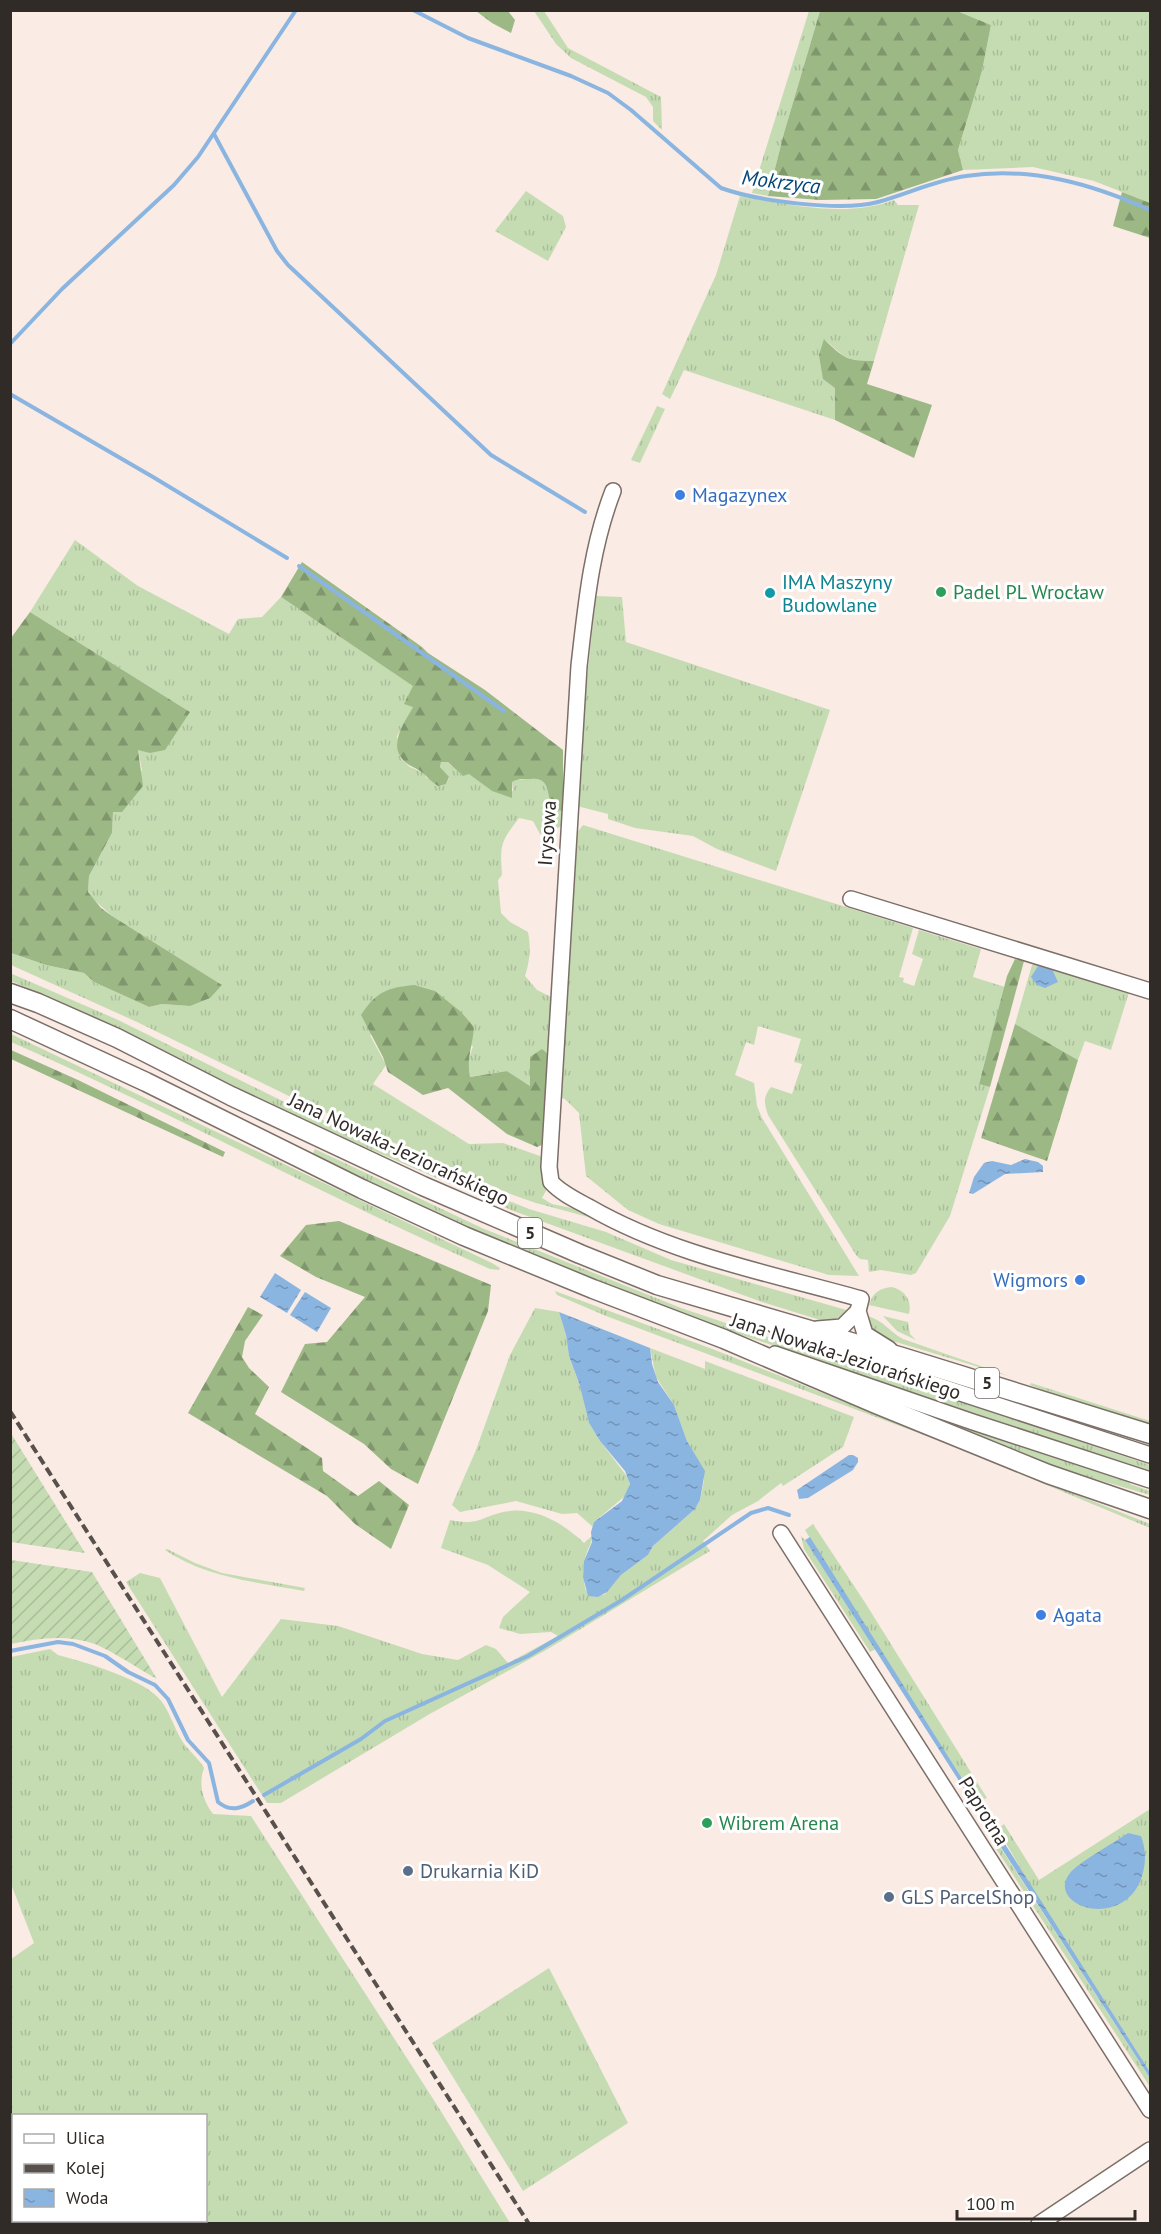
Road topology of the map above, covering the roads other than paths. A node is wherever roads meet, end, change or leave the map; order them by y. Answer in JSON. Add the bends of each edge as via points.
{"nodes":[{"id":1,"x":613,"y":491,"type":"dead end"},
{"id":2,"x":851,"y":899,"type":"dead end"},
{"id":3,"x":1150,"y":991,"type":"edge"},
{"id":4,"x":10,"y":992,"type":"edge"},
{"id":5,"x":10,"y":1018,"type":"edge"},
{"id":6,"x":858,"y":1311,"type":"junction"},
{"id":7,"x":758,"y":1316,"type":"junction"},
{"id":8,"x":808,"y":1330,"type":"junction"},
{"id":9,"x":724,"y":1339,"type":"junction"},
{"id":10,"x":902,"y":1357,"type":"junction"},
{"id":11,"x":1150,"y":1434,"type":"edge"},
{"id":12,"x":1150,"y":1455,"type":"edge"},
{"id":13,"x":1150,"y":1480,"type":"edge"},
{"id":14,"x":1150,"y":1509,"type":"edge"},
{"id":15,"x":781,"y":1533,"type":"dead end"},
{"id":16,"x":1150,"y":2110,"type":"edge"},
{"id":17,"x":1150,"y":2150,"type":"edge"},
{"id":18,"x":1039,"y":2223,"type":"edge"}],
"edges":[{"from":1,"to":6,"type":"street","name":"Irysowa","via":[[601,523],[588,584],[579,666],[551,1182],[600,1214],[652,1238],[861,1299]]},
{"from":2,"to":3,"type":"street"},
{"from":4,"to":7,"type":"main road","name":"Jana Nowaka-Jeziorańskiego","number":"5","via":[[502,1221],[657,1285]]},
{"from":5,"to":9,"type":"main road","name":"Jana Nowaka-Jeziorańskiego","number":"5","via":[[464,1236]]},
{"from":6,"to":8,"type":"street","via":[[842,1327]]},
{"from":6,"to":10,"type":"street","via":[[865,1334]]},
{"from":7,"to":8,"type":"main road","number":"5"},
{"from":7,"to":12,"type":"street","name":"Jana Nowaka-Jeziorańskiego","via":[[826,1349]]},
{"from":8,"to":10,"type":"main road","number":"5"},
{"from":9,"to":13,"type":"street","name":"Jana Nowaka-Jeziorańskiego","via":[[797,1360]]},
{"from":9,"to":14,"type":"main road","number":"5","via":[[1048,1474]]},
{"from":10,"to":11,"type":"main road","number":"5"},
{"from":15,"to":16,"type":"street","name":"Paprotna"},
{"from":17,"to":18,"type":"street"}]}
